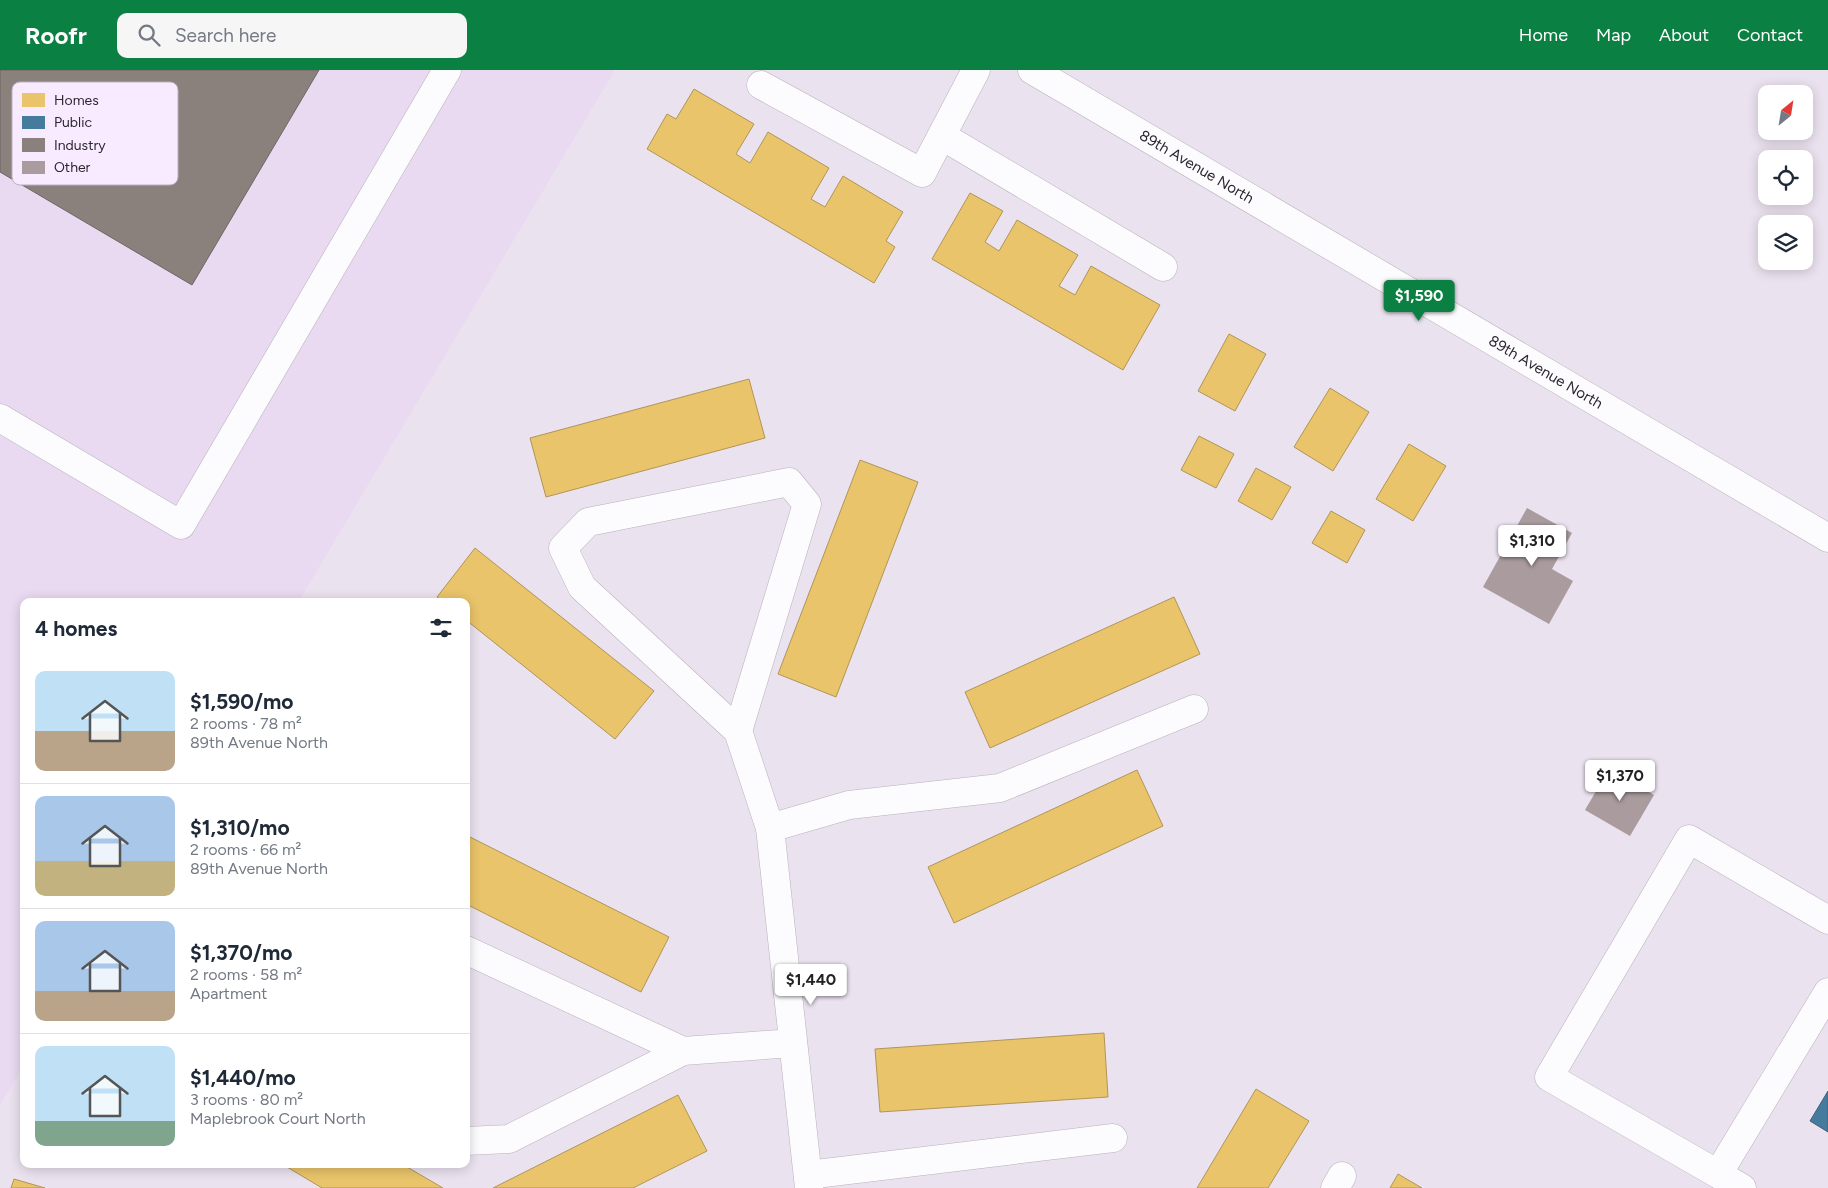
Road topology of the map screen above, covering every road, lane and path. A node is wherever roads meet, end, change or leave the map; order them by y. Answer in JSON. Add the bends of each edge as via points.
{"nodes":[{"id":1,"x":447,"y":70,"type":"edge"},
{"id":2,"x":976,"y":70,"type":"edge"},
{"id":3,"x":1032,"y":70,"type":"edge"},
{"id":4,"x":761,"y":85,"type":"dead end"},
{"id":5,"x":942,"y":136,"type":"junction"},
{"id":6,"x":1163,"y":267,"type":"dead end"},
{"id":7,"x":0,"y":418,"type":"edge"},
{"id":8,"x":1828,"y":538,"type":"edge"},
{"id":9,"x":1194,"y":709,"type":"dead end"},
{"id":10,"x":738,"y":731,"type":"junction"},
{"id":11,"x":770,"y":828,"type":"junction"},
{"id":12,"x":1828,"y":920,"type":"edge"},
{"id":13,"x":470,"y":952,"type":"edge"},
{"id":14,"x":1828,"y":992,"type":"edge"},
{"id":15,"x":793,"y":1043,"type":"junction"},
{"id":16,"x":683,"y":1051,"type":"junction"},
{"id":17,"x":1113,"y":1138,"type":"dead end"},
{"id":18,"x":470,"y":1141,"type":"edge"},
{"id":19,"x":1718,"y":1174,"type":"junction"},
{"id":20,"x":808,"y":1182,"type":"edge"},
{"id":21,"x":1742,"y":1188,"type":"edge"}],
"edges":[{"from":1,"to":7,"type":"street","via":[[181,525]]},
{"from":2,"to":5,"type":"street"},
{"from":3,"to":8,"type":"street","name":"89th Avenue North"},
{"from":4,"to":5,"type":"street","via":[[922,173]]},
{"from":5,"to":6,"type":"street"},
{"from":9,"to":11,"type":"street","via":[[1000,788],[849,805]]},
{"from":10,"to":10,"type":"street","via":[[806,504],[788,482],[588,522],[563,548],[582,587]]},
{"from":10,"to":11,"type":"street"},
{"from":11,"to":15,"type":"street"},
{"from":12,"to":19,"type":"street","via":[[1689,839],[1549,1077]]},
{"from":13,"to":16,"type":"street"},
{"from":14,"to":19,"type":"street"},
{"from":15,"to":16,"type":"street"},
{"from":15,"to":20,"type":"street"},
{"from":16,"to":18,"type":"street","via":[[509,1139]]},
{"from":17,"to":20,"type":"street"},
{"from":19,"to":21,"type":"street"}]}
